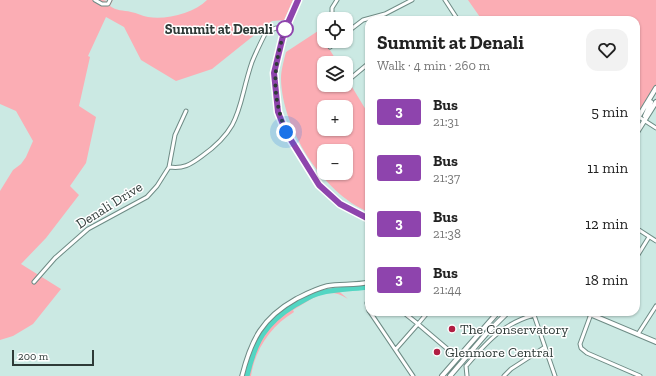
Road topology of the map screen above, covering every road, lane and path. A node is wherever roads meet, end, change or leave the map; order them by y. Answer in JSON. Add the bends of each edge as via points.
{"nodes":[{"id":1,"x":95,"y":0,"type":"edge"},
{"id":2,"x":110,"y":0,"type":"edge"},
{"id":3,"x":298,"y":0,"type":"edge"},
{"id":4,"x":337,"y":0,"type":"edge"},
{"id":5,"x":412,"y":0,"type":"edge"},
{"id":6,"x":445,"y":0,"type":"edge"},
{"id":7,"x":332,"y":12,"type":"edge"},
{"id":8,"x":378,"y":16,"type":"edge"},
{"id":9,"x":455,"y":16,"type":"edge"},
{"id":10,"x":365,"y":19,"type":"edge"},
{"id":11,"x":353,"y":28,"type":"edge"},
{"id":12,"x":284,"y":32,"type":"junction"},
{"id":13,"x":365,"y":67,"type":"edge"},
{"id":14,"x":353,"y":76,"type":"edge"},
{"id":15,"x":656,"y":89,"type":"edge"},
{"id":16,"x":656,"y":102,"type":"edge"},
{"id":17,"x":186,"y":111,"type":"dead end"},
{"id":18,"x":640,"y":114,"type":"edge"},
{"id":19,"x":640,"y":117,"type":"edge"},
{"id":20,"x":644,"y":120,"type":"junction"},
{"id":21,"x":640,"y":127,"type":"edge"},
{"id":22,"x":656,"y":128,"type":"edge"},
{"id":23,"x":169,"y":166,"type":"junction"},
{"id":24,"x":365,"y":217,"type":"edge"},
{"id":25,"x":640,"y":231,"type":"edge"},
{"id":26,"x":649,"y":237,"type":"junction"},
{"id":27,"x":656,"y":241,"type":"edge"},
{"id":28,"x":640,"y":252,"type":"edge"},
{"id":29,"x":34,"y":282,"type":"dead end"},
{"id":30,"x":365,"y":282,"type":"edge"},
{"id":31,"x":656,"y":306,"type":"edge"},
{"id":32,"x":373,"y":316,"type":"edge"},
{"id":33,"x":408,"y":316,"type":"edge"},
{"id":34,"x":425,"y":316,"type":"edge"},
{"id":35,"x":495,"y":316,"type":"edge"},
{"id":36,"x":501,"y":316,"type":"edge"},
{"id":37,"x":506,"y":316,"type":"edge"},
{"id":38,"x":530,"y":316,"type":"edge"},
{"id":39,"x":534,"y":316,"type":"edge"},
{"id":40,"x":590,"y":316,"type":"edge"},
{"id":41,"x":596,"y":316,"type":"edge"},
{"id":42,"x":503,"y":318,"type":"joint"},
{"id":43,"x":418,"y":324,"type":"junction"},
{"id":44,"x":486,"y":334,"type":"junction"},
{"id":45,"x":638,"y":334,"type":"junction"},
{"id":46,"x":656,"y":342,"type":"edge"},
{"id":47,"x":545,"y":347,"type":"junction"},
{"id":48,"x":396,"y":349,"type":"junction"},
{"id":49,"x":458,"y":358,"type":"junction"},
{"id":50,"x":508,"y":372,"type":"junction"},
{"id":51,"x":467,"y":375,"type":"edge"},
{"id":52,"x":242,"y":376,"type":"edge"},
{"id":53,"x":413,"y":376,"type":"edge"},
{"id":54,"x":442,"y":376,"type":"edge"},
{"id":55,"x":450,"y":376,"type":"edge"},
{"id":56,"x":504,"y":376,"type":"edge"},
{"id":57,"x":510,"y":376,"type":"edge"},
{"id":58,"x":555,"y":376,"type":"edge"},
{"id":59,"x":640,"y":376,"type":"edge"}],
"edges":[{"from":1,"to":2,"type":"street","via":[[102,4],[108,4]]},
{"from":3,"to":12,"type":"street"},
{"from":4,"to":7,"type":"street"},
{"from":5,"to":8,"type":"street"},
{"from":6,"to":9,"type":"street"},
{"from":10,"to":11,"type":"street"},
{"from":12,"to":23,"type":"street","via":[[276,28],[266,32],[252,63],[235,122],[222,139],[187,167]]},
{"from":12,"to":24,"type":"street","via":[[274,73],[278,112],[286,132],[313,178],[325,192],[340,204]]},
{"from":13,"to":14,"type":"street"},
{"from":15,"to":18,"type":"main road"},
{"from":15,"to":20,"type":"main road"},
{"from":16,"to":20,"type":"main road"},
{"from":17,"to":23,"type":"street","via":[[175,135]]},
{"from":19,"to":20,"type":"street"},
{"from":20,"to":21,"type":"main road"},
{"from":20,"to":22,"type":"street"},
{"from":23,"to":29,"type":"street","name":"Denali Drive","via":[[157,186],[147,196],[88,229],[55,258]]},
{"from":25,"to":26,"type":"street"},
{"from":26,"to":27,"type":"street"},
{"from":26,"to":28,"type":"street"},
{"from":30,"to":52,"type":"street","via":[[312,290],[279,310],[268,319],[255,337],[246,357]]},
{"from":31,"to":45,"type":"street"},
{"from":32,"to":48,"type":"street"},
{"from":33,"to":43,"type":"street"},
{"from":34,"to":43,"type":"street"},
{"from":35,"to":49,"type":"main road"},
{"from":36,"to":44,"type":"main road"},
{"from":37,"to":42,"type":"main road"},
{"from":38,"to":51,"type":"street","via":[[520,319],[489,339],[466,366]]},
{"from":39,"to":47,"type":"street"},
{"from":40,"to":59,"type":"street","via":[[580,344],[581,348]]},
{"from":41,"to":45,"type":"main road"},
{"from":42,"to":44,"type":"main road"},
{"from":43,"to":48,"type":"street"},
{"from":43,"to":49,"type":"street"},
{"from":44,"to":55,"type":"main road"},
{"from":45,"to":46,"type":"main road"},
{"from":47,"to":50,"type":"street"},
{"from":47,"to":58,"type":"street"},
{"from":48,"to":53,"type":"street"},
{"from":49,"to":54,"type":"main road"},
{"from":50,"to":56,"type":"street"},
{"from":50,"to":57,"type":"street"}]}
